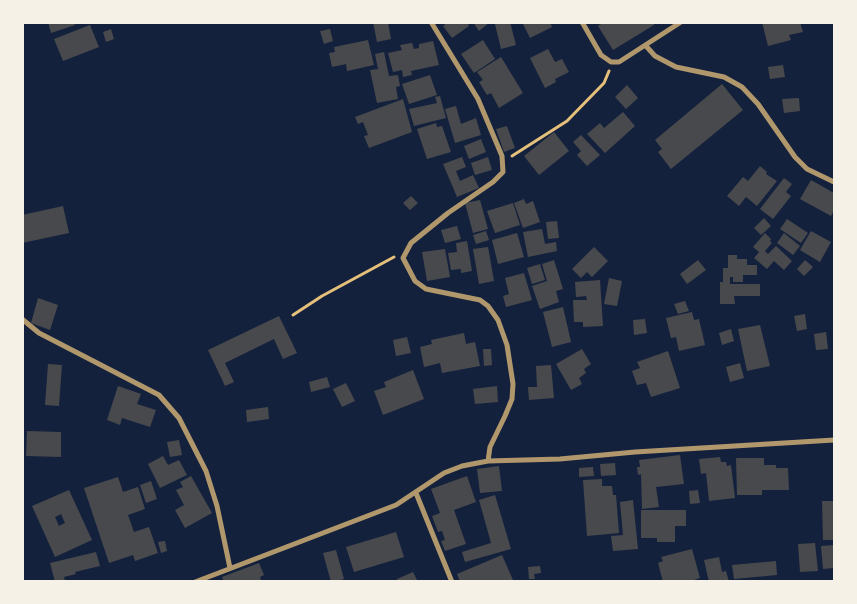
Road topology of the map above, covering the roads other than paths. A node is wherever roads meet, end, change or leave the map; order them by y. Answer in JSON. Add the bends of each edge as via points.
{"nodes":[{"id":1,"x":431,"y":22,"type":"edge"},
{"id":2,"x":582,"y":22,"type":"edge"},
{"id":3,"x":682,"y":22,"type":"edge"},
{"id":4,"x":646,"y":46,"type":"junction"},
{"id":5,"x":834,"y":182,"type":"edge"},
{"id":6,"x":22,"y":319,"type":"edge"},
{"id":7,"x":834,"y":440,"type":"edge"},
{"id":8,"x":488,"y":461,"type":"junction"},
{"id":9,"x":416,"y":493,"type":"junction"},
{"id":10,"x":230,"y":568,"type":"junction"},
{"id":11,"x":195,"y":582,"type":"edge"},
{"id":12,"x":452,"y":582,"type":"edge"}],
"edges":[{"from":1,"to":8,"type":"street","via":[[478,99],[502,156],[503,172],[432,225],[405,251],[403,258],[415,281],[426,289],[480,300],[498,320],[507,345],[512,399],[490,447]]},
{"from":2,"to":4,"type":"street","via":[[601,55],[611,62],[624,60]]},
{"from":3,"to":4,"type":"street"},
{"from":4,"to":5,"type":"street","via":[[655,56],[676,67],[724,77],[742,87],[795,157],[807,169]]},
{"from":6,"to":10,"type":"street","via":[[39,333],[160,395],[179,418],[206,471]]},
{"from":7,"to":8,"type":"street"},
{"from":8,"to":9,"type":"street","via":[[444,473]]},
{"from":9,"to":10,"type":"street","via":[[396,506]]},
{"from":9,"to":12,"type":"street"},
{"from":10,"to":11,"type":"street"}]}
